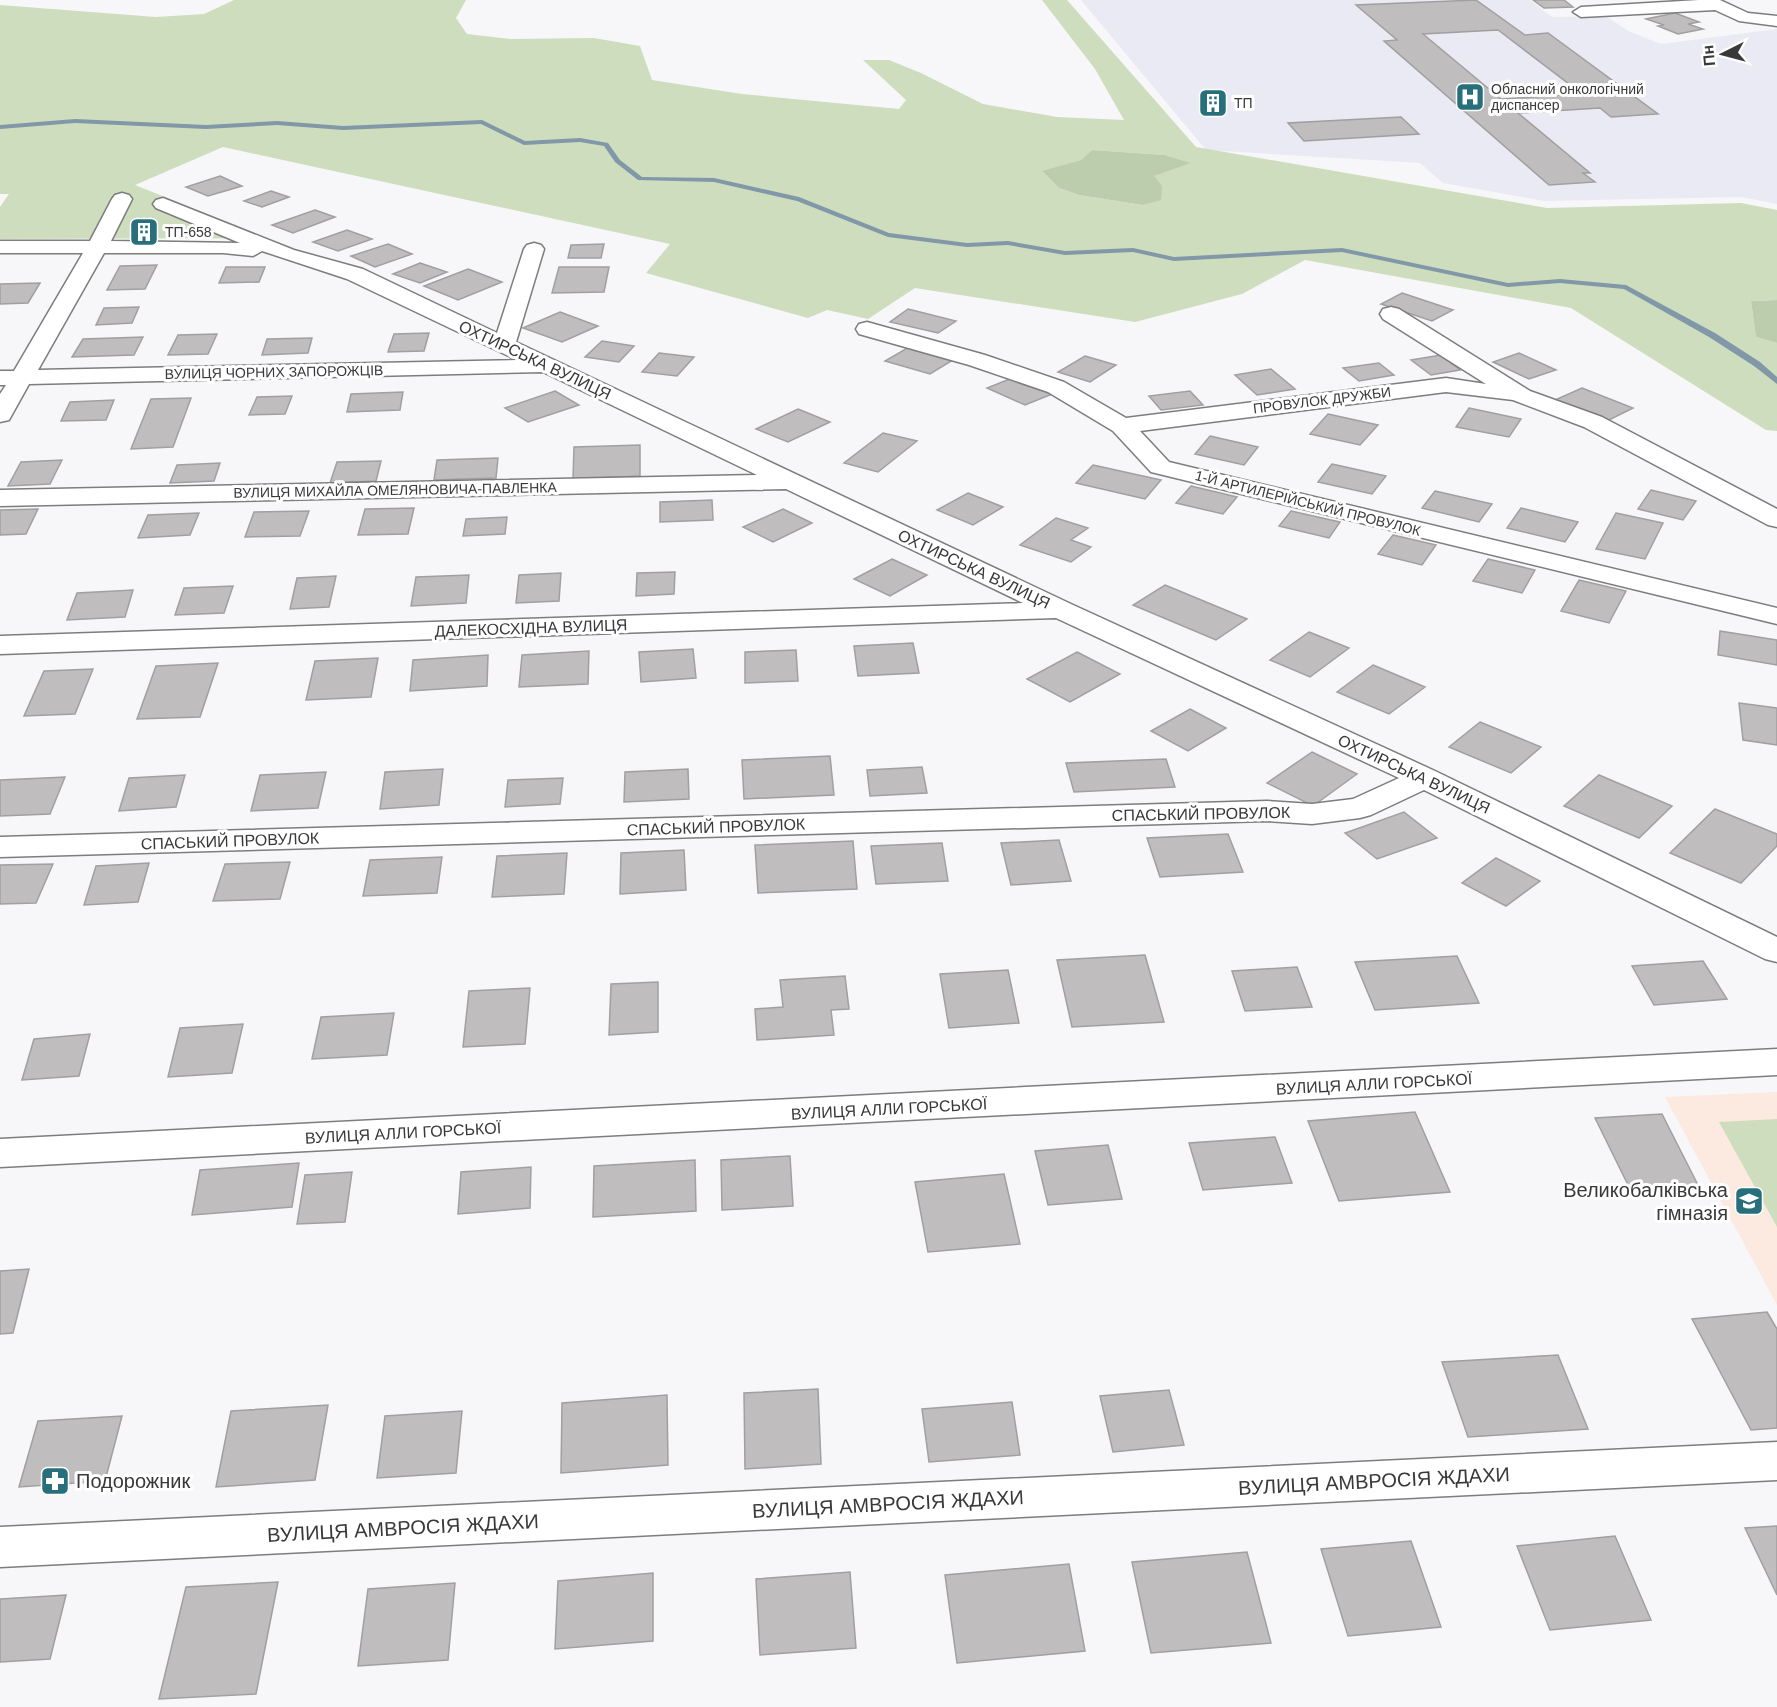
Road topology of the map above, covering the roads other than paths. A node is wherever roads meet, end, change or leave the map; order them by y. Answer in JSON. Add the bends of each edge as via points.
{"nodes":[{"id":1,"x":1711,"y":2,"type":"edge"},
{"id":2,"x":1581,"y":12,"type":"dead end"},
{"id":3,"x":1777,"y":21,"type":"edge"},
{"id":4,"x":122,"y":199,"type":"dead end"},
{"id":5,"x":163,"y":204,"type":"dead end"},
{"id":6,"x":0,"y":247,"type":"edge"},
{"id":7,"x":97,"y":247,"type":"junction"},
{"id":8,"x":534,"y":249,"type":"dead end"},
{"id":9,"x":287,"y":254,"type":"junction"},
{"id":10,"x":1391,"y":314,"type":"dead end"},
{"id":11,"x":867,"y":329,"type":"dead end"},
{"id":12,"x":504,"y":345,"type":"junction"},
{"id":13,"x":548,"y":366,"type":"junction"},
{"id":14,"x":10,"y":378,"type":"edge"},
{"id":15,"x":1522,"y":396,"type":"junction"},
{"id":16,"x":0,"y":415,"type":"edge"},
{"id":17,"x":1122,"y":426,"type":"junction"},
{"id":18,"x":791,"y":482,"type":"junction"},
{"id":19,"x":0,"y":498,"type":"edge"},
{"id":20,"x":1777,"y":519,"type":"edge"},
{"id":21,"x":1061,"y":610,"type":"junction"},
{"id":22,"x":1777,"y":616,"type":"edge"},
{"id":23,"x":0,"y":645,"type":"edge"},
{"id":24,"x":1424,"y":778,"type":"junction"},
{"id":25,"x":0,"y":847,"type":"edge"},
{"id":26,"x":1777,"y":951,"type":"edge"},
{"id":27,"x":1777,"y":1062,"type":"edge"},
{"id":28,"x":0,"y":1153,"type":"edge"},
{"id":29,"x":1777,"y":1461,"type":"edge"},
{"id":30,"x":0,"y":1547,"type":"edge"}],
"edges":[{"from":1,"to":2,"type":"street"},
{"from":1,"to":3,"type":"street","via":[[1745,18]]},
{"from":4,"to":7,"type":"street"},
{"from":5,"to":9,"type":"street","name":"ОХТИРСЬКА ВУЛИЦЯ"},
{"from":6,"to":7,"type":"street"},
{"from":7,"to":9,"type":"street","via":[[223,247]]},
{"from":7,"to":14,"type":"street"},
{"from":8,"to":12,"type":"street"},
{"from":9,"to":12,"type":"street","name":"ОХТИРСЬКА ВУЛИЦЯ","via":[[354,274]]},
{"from":10,"to":15,"type":"street"},
{"from":11,"to":17,"type":"street","name":"1-Й АРТИЛЕРІЙСЬКИЙ ПРОВУЛОК","via":[[1056,387]]},
{"from":12,"to":13,"type":"street","name":"ОХТИРСЬКА ВУЛИЦЯ"},
{"from":13,"to":14,"type":"street","name":"ВУЛИЦЯ ЧОРНИХ ЗАПОРОЖЦІВ"},
{"from":13,"to":18,"type":"street","name":"ОХТИРСЬКА ВУЛИЦЯ"},
{"from":14,"to":16,"type":"street"},
{"from":15,"to":17,"type":"street","name":"ПРОВУЛОК ДРУЖБИ","via":[[1446,385]]},
{"from":15,"to":20,"type":"street","via":[[1593,422]]},
{"from":17,"to":22,"type":"street","name":"1-Й АРТИЛЕРІЙСЬКИЙ ПРОВУЛОК","via":[[1160,467]]},
{"from":18,"to":19,"type":"street","name":"ВУЛИЦЯ МИХАЙЛА ОМЕЛЯНОВИЧА-ПАВЛЕНКА"},
{"from":18,"to":21,"type":"street","name":"ОХТИРСЬКА ВУЛИЦЯ"},
{"from":21,"to":23,"type":"street","name":"ДАЛЕКОСХІДНА ВУЛИЦЯ"},
{"from":21,"to":24,"type":"street","name":"ОХТИРСЬКА ВУЛИЦЯ"},
{"from":24,"to":25,"type":"street","name":"СПАСЬКИЙ ПРОВУЛОК","via":[[1360,808],[1312,814],[1255,811]]},
{"from":24,"to":26,"type":"street","name":"ОХТИРСЬКА ВУЛИЦЯ"},
{"from":27,"to":28,"type":"street","name":"ВУЛИЦЯ АЛЛИ ГОРСЬКОЇ"},
{"from":29,"to":30,"type":"street","name":"ВУЛИЦЯ АМВРОСІЯ ЖДАХИ"}]}
